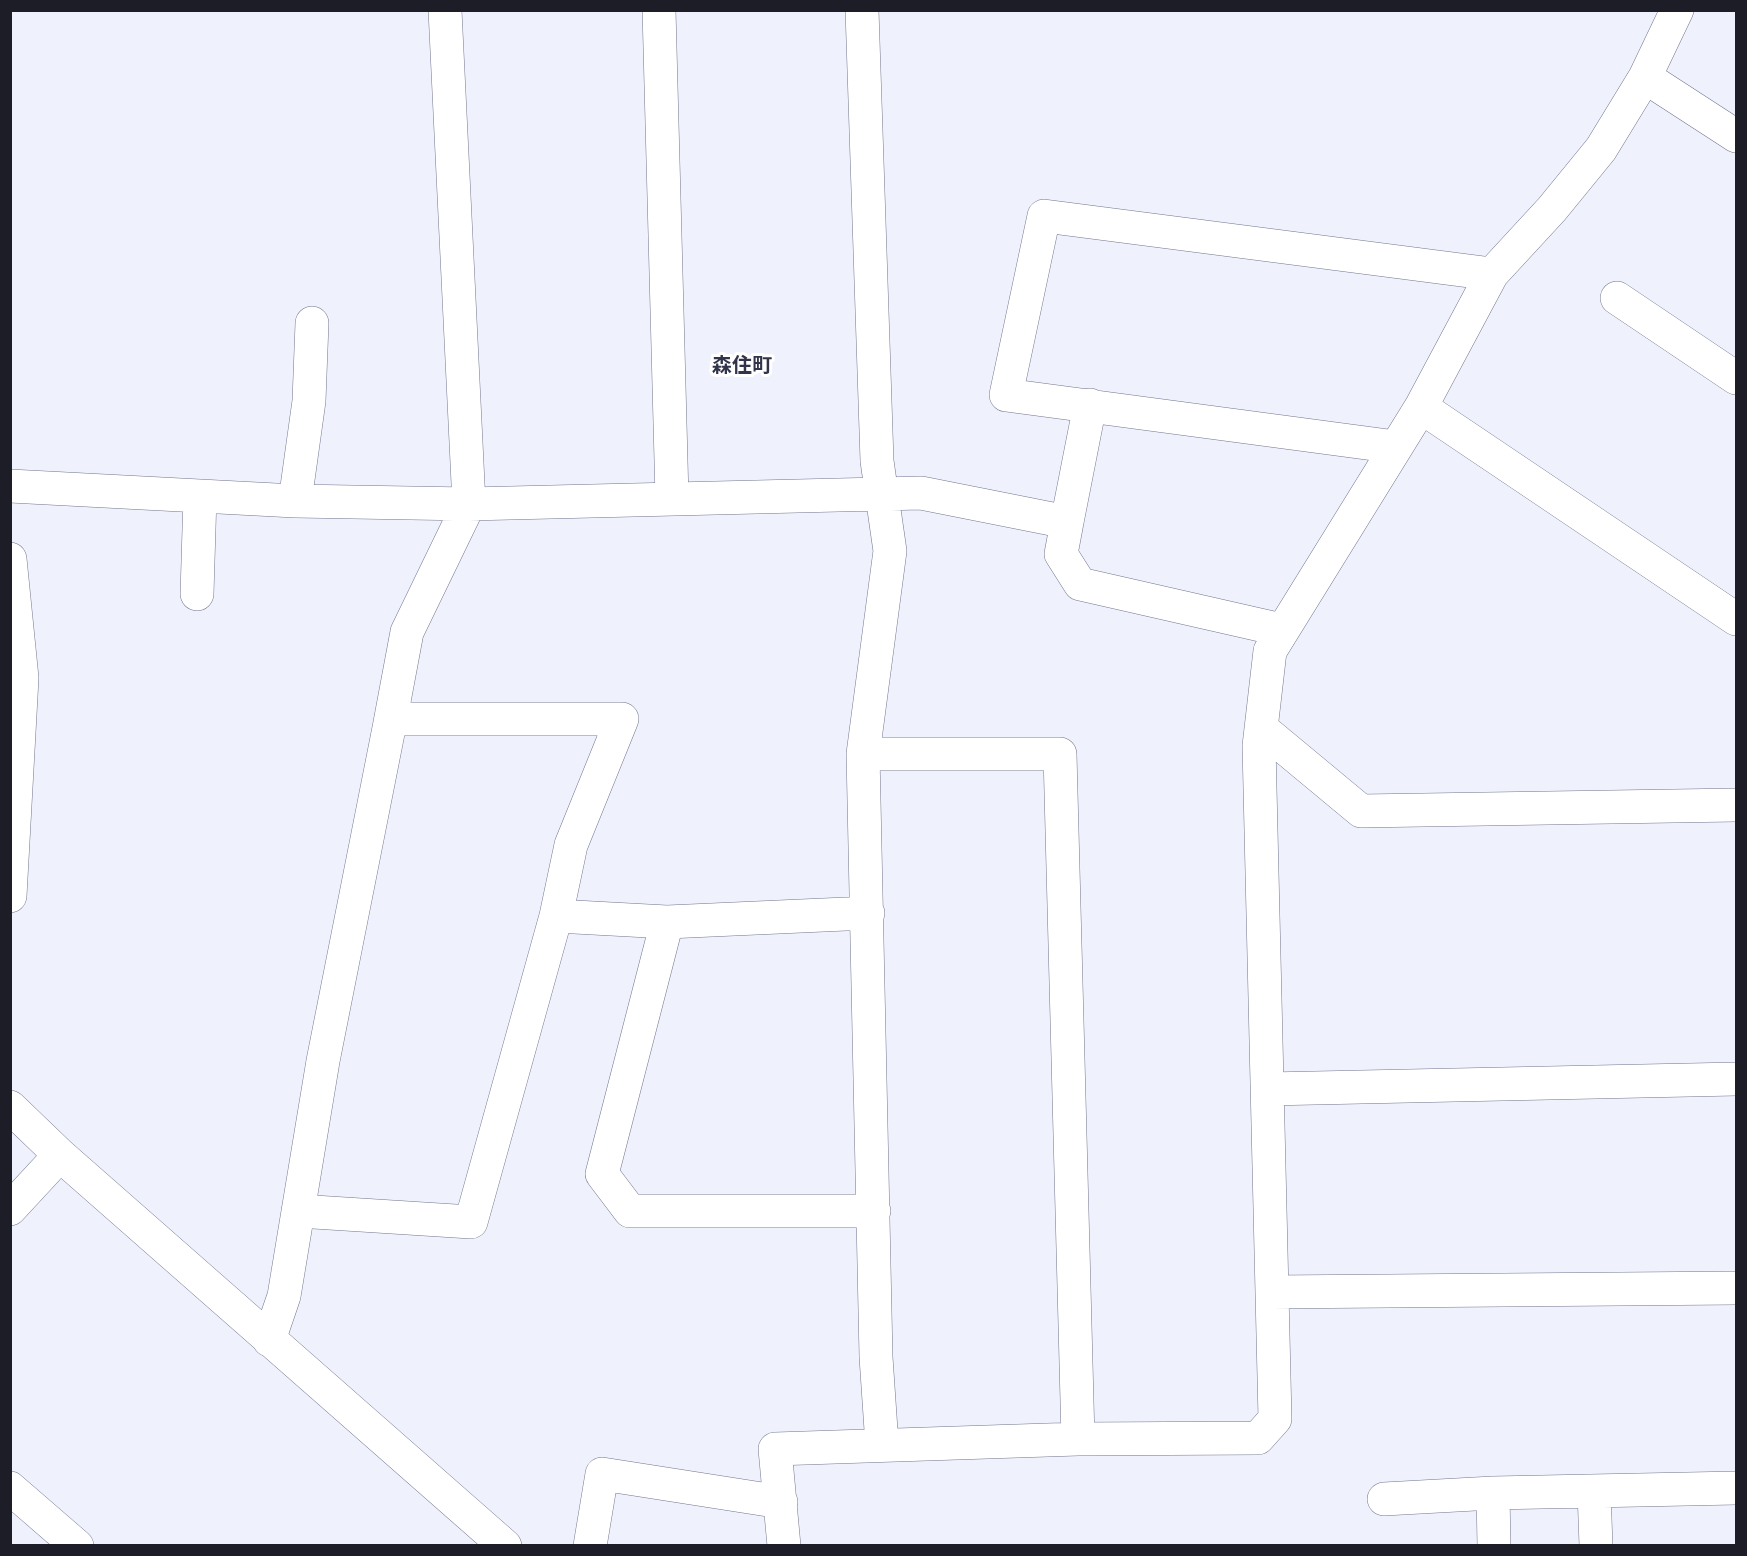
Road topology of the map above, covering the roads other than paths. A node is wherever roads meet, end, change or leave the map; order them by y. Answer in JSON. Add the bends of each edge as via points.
{"nodes":[{"id":1,"x":445,"y":10,"type":"edge"},
{"id":2,"x":659,"y":10,"type":"edge"},
{"id":3,"x":862,"y":10,"type":"edge"},
{"id":4,"x":1677,"y":10,"type":"edge"},
{"id":5,"x":1645,"y":77,"type":"junction"},
{"id":6,"x":1737,"y":136,"type":"edge"},
{"id":7,"x":1492,"y":274,"type":"junction"},
{"id":8,"x":1617,"y":298,"type":"dead end"},
{"id":9,"x":312,"y":323,"type":"dead end"},
{"id":10,"x":1737,"y":378,"type":"edge"},
{"id":11,"x":1090,"y":405,"type":"junction"},
{"id":12,"x":1421,"y":407,"type":"junction"},
{"id":13,"x":1396,"y":447,"type":"junction"},
{"id":14,"x":10,"y":486,"type":"edge"},
{"id":15,"x":883,"y":493,"type":"junction"},
{"id":16,"x":200,"y":496,"type":"junction"},
{"id":17,"x":672,"y":498,"type":"junction"},
{"id":18,"x":295,"y":501,"type":"junction"},
{"id":19,"x":469,"y":504,"type":"junction"},
{"id":20,"x":1067,"y":522,"type":"junction"},
{"id":21,"x":10,"y":559,"type":"edge"},
{"id":22,"x":12,"y":593,"type":"edge"},
{"id":23,"x":197,"y":594,"type":"dead end"},
{"id":24,"x":1737,"y":618,"type":"edge"},
{"id":25,"x":1282,"y":630,"type":"junction"},
{"id":26,"x":391,"y":719,"type":"junction"},
{"id":27,"x":1261,"y":728,"type":"junction"},
{"id":28,"x":863,"y":754,"type":"junction"},
{"id":29,"x":1737,"y":805,"type":"edge"},
{"id":30,"x":10,"y":896,"type":"edge"},
{"id":31,"x":868,"y":913,"type":"junction"},
{"id":32,"x":556,"y":916,"type":"junction"},
{"id":33,"x":668,"y":922,"type":"junction"},
{"id":34,"x":1737,"y":1078,"type":"edge"},
{"id":35,"x":1268,"y":1089,"type":"junction"},
{"id":36,"x":10,"y":1107,"type":"edge"},
{"id":37,"x":60,"y":1155,"type":"junction"},
{"id":38,"x":10,"y":1209,"type":"edge"},
{"id":39,"x":298,"y":1211,"type":"junction"},
{"id":40,"x":874,"y":1211,"type":"junction"},
{"id":41,"x":1737,"y":1288,"type":"edge"},
{"id":42,"x":1272,"y":1292,"type":"junction"},
{"id":43,"x":269,"y":1340,"type":"junction"},
{"id":44,"x":1078,"y":1439,"type":"junction"},
{"id":45,"x":882,"y":1445,"type":"junction"},
{"id":46,"x":10,"y":1488,"type":"edge"},
{"id":47,"x":1737,"y":1488,"type":"edge"},
{"id":48,"x":1594,"y":1491,"type":"junction"},
{"id":49,"x":1492,"y":1493,"type":"junction"},
{"id":50,"x":1384,"y":1499,"type":"dead end"},
{"id":51,"x":781,"y":1502,"type":"junction"},
{"id":52,"x":76,"y":1545,"type":"edge"},
{"id":53,"x":506,"y":1545,"type":"edge"},
{"id":54,"x":590,"y":1545,"type":"edge"},
{"id":55,"x":784,"y":1545,"type":"edge"},
{"id":56,"x":1494,"y":1545,"type":"edge"},
{"id":57,"x":1596,"y":1545,"type":"edge"}],
"edges":[{"from":1,"to":19,"type":"street"},
{"from":2,"to":17,"type":"street"},
{"from":3,"to":15,"type":"street","via":[[877,461]]},
{"from":4,"to":5,"type":"street"},
{"from":5,"to":6,"type":"street"},
{"from":5,"to":7,"type":"street","via":[[1601,148]]},
{"from":7,"to":11,"type":"street","via":[[1044,216],[1006,394]]},
{"from":7,"to":12,"type":"street"},
{"from":8,"to":10,"type":"street"},
{"from":9,"to":18,"type":"street","via":[[309,401]]},
{"from":11,"to":13,"type":"street"},
{"from":11,"to":20,"type":"street"},
{"from":12,"to":13,"type":"street"},
{"from":12,"to":24,"type":"street"},
{"from":13,"to":25,"type":"street"},
{"from":14,"to":16,"type":"street"},
{"from":15,"to":17,"type":"street"},
{"from":15,"to":20,"type":"street","via":[[921,493]]},
{"from":15,"to":28,"type":"street","via":[[890,551]]},
{"from":16,"to":18,"type":"street"},
{"from":16,"to":23,"type":"street"},
{"from":17,"to":19,"type":"street"},
{"from":18,"to":19,"type":"street"},
{"from":19,"to":26,"type":"street","via":[[406,632]]},
{"from":20,"to":25,"type":"street","via":[[1062,554],[1080,584]]},
{"from":21,"to":22,"type":"street"},
{"from":22,"to":30,"type":"street","via":[[22,678]]},
{"from":25,"to":27,"type":"street","via":[[1270,651]]},
{"from":26,"to":32,"type":"street","via":[[622,719],[571,844]]},
{"from":26,"to":39,"type":"street","via":[[323,1061]]},
{"from":27,"to":29,"type":"street","via":[[1361,811]]},
{"from":27,"to":35,"type":"street"},
{"from":28,"to":31,"type":"street"},
{"from":28,"to":44,"type":"street","via":[[1060,754]]},
{"from":31,"to":33,"type":"street"},
{"from":31,"to":40,"type":"street"},
{"from":32,"to":33,"type":"street"},
{"from":32,"to":39,"type":"street","via":[[471,1222]]},
{"from":33,"to":40,"type":"street","via":[[602,1174],[630,1211]]},
{"from":34,"to":35,"type":"street"},
{"from":35,"to":42,"type":"street"},
{"from":36,"to":37,"type":"street"},
{"from":37,"to":38,"type":"street"},
{"from":37,"to":43,"type":"street"},
{"from":39,"to":43,"type":"street","via":[[284,1296]]},
{"from":40,"to":45,"type":"street"},
{"from":41,"to":42,"type":"street"},
{"from":42,"to":44,"type":"street","via":[[1275,1419],[1258,1438]]},
{"from":43,"to":53,"type":"street"},
{"from":44,"to":45,"type":"street"},
{"from":45,"to":51,"type":"street","via":[[775,1449]]},
{"from":46,"to":52,"type":"street"},
{"from":47,"to":48,"type":"street"},
{"from":48,"to":49,"type":"street"},
{"from":48,"to":57,"type":"street"},
{"from":49,"to":50,"type":"street"},
{"from":49,"to":56,"type":"street"},
{"from":51,"to":54,"type":"street","via":[[602,1474]]},
{"from":51,"to":55,"type":"street"}]}
